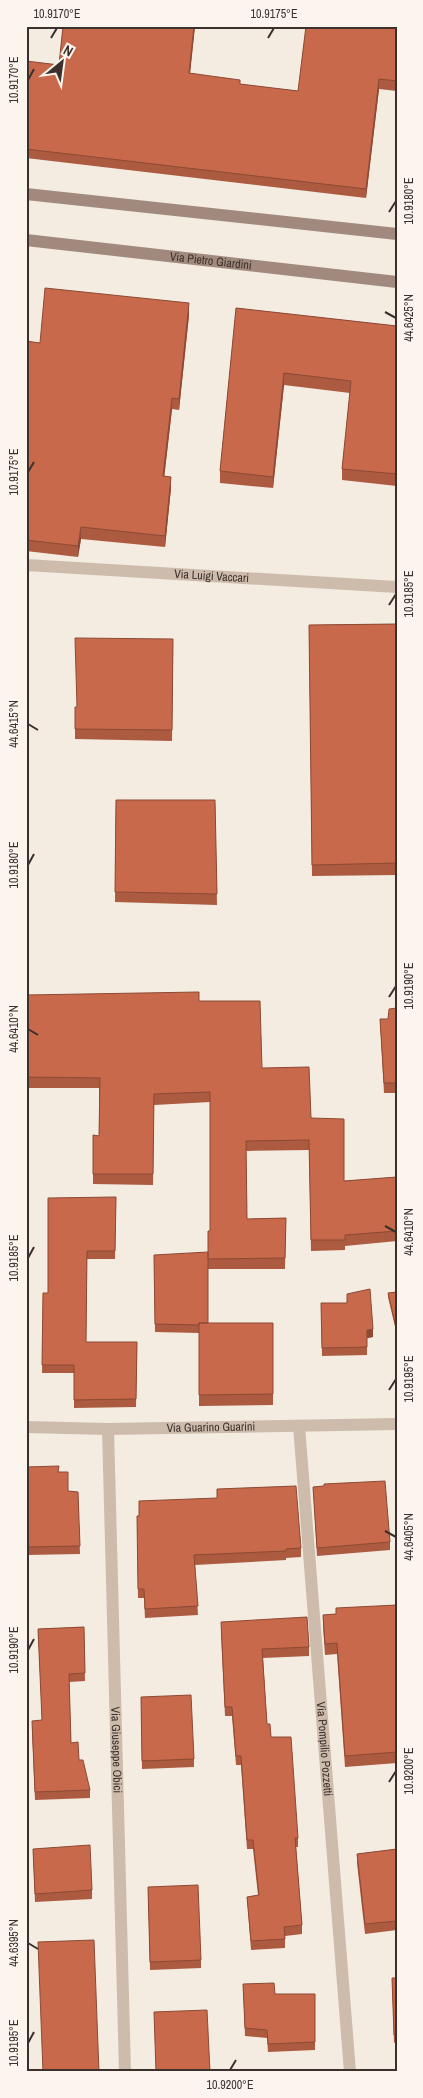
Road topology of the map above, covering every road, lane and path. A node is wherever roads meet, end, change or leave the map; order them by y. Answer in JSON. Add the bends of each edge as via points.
{"nodes":[{"id":1,"x":26,"y":194,"type":"edge"},
{"id":2,"x":397,"y":234,"type":"edge"},
{"id":3,"x":26,"y":240,"type":"edge"},
{"id":4,"x":397,"y":282,"type":"edge"},
{"id":5,"x":26,"y":565,"type":"edge"},
{"id":6,"x":397,"y":587,"type":"edge"},
{"id":7,"x":397,"y":1424,"type":"edge"},
{"id":8,"x":299,"y":1426,"type":"junction"},
{"id":9,"x":26,"y":1427,"type":"edge"},
{"id":10,"x":108,"y":1428,"type":"junction"},
{"id":11,"x":125,"y":2072,"type":"edge"},
{"id":12,"x":350,"y":2072,"type":"edge"}],
"edges":[{"from":1,"to":2,"type":"street"},
{"from":3,"to":4,"type":"street","name":"Via Pietro Giardini"},
{"from":5,"to":6,"type":"street","name":"Via Luigi Vaccari"},
{"from":7,"to":8,"type":"street","name":"Via Guarino Guarini"},
{"from":8,"to":10,"type":"street","name":"Via Guarino Guarini"},
{"from":8,"to":12,"type":"street","name":"Via Pompilio Pozzetti"},
{"from":9,"to":10,"type":"street","name":"Via Guarino Guarini"},
{"from":10,"to":11,"type":"street","name":"Via Giuseppe Obici"}]}
